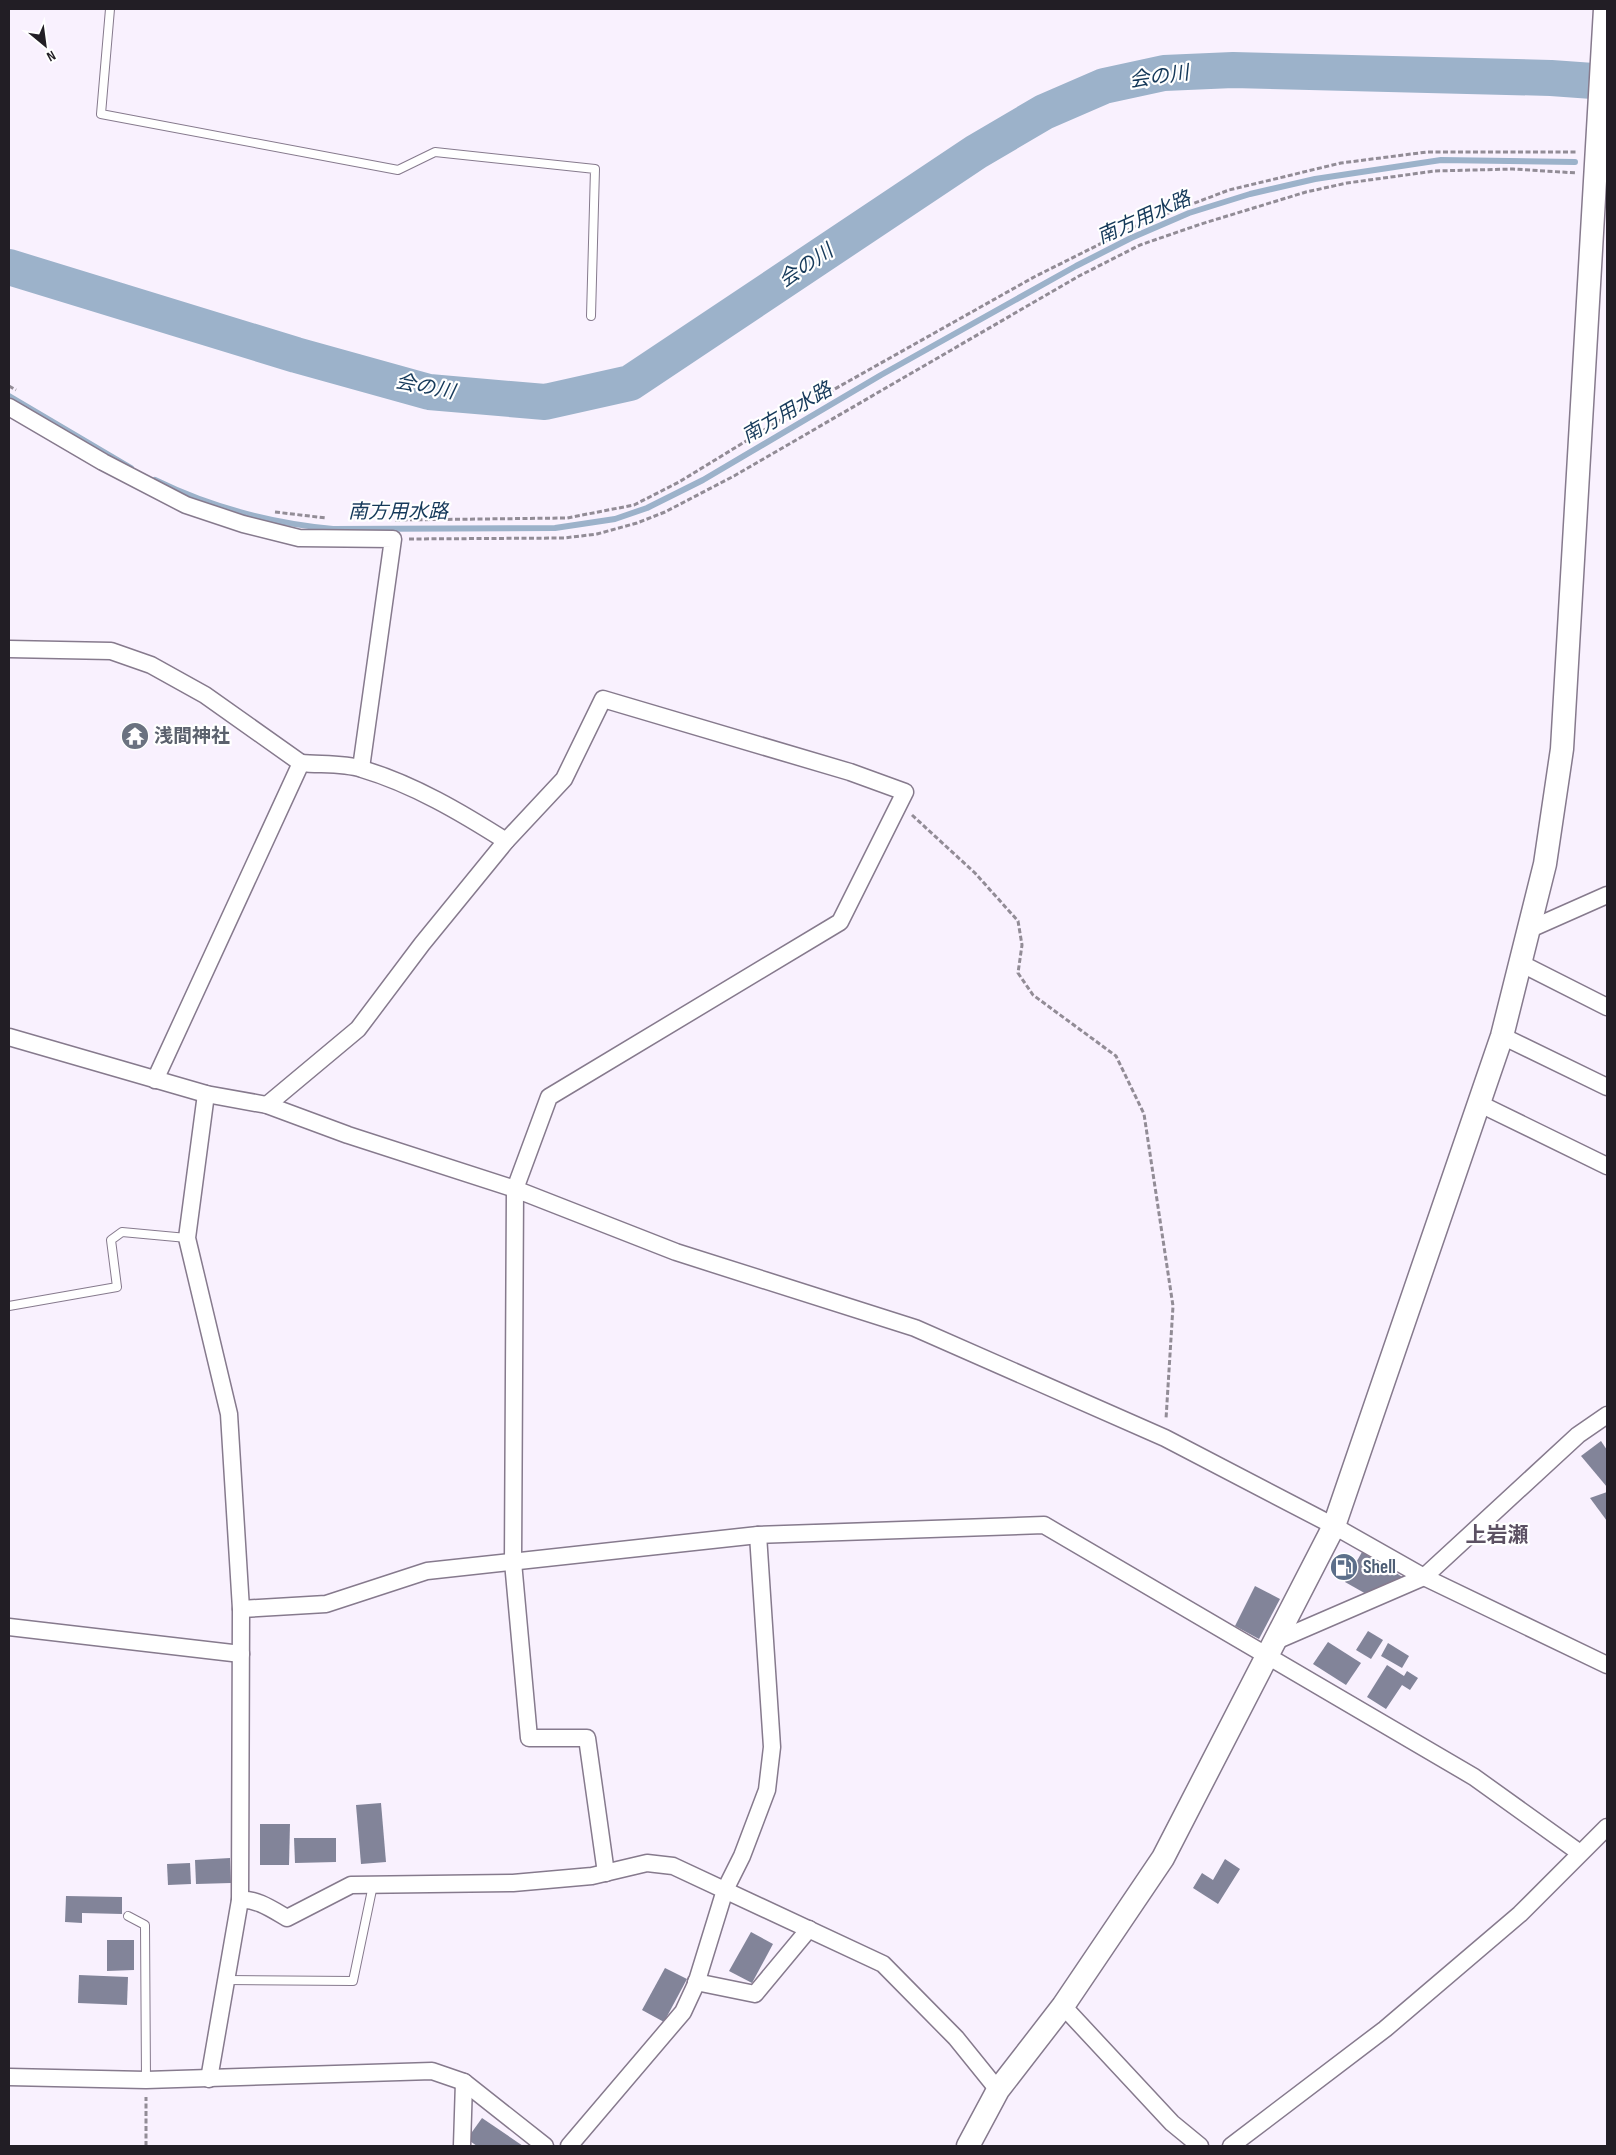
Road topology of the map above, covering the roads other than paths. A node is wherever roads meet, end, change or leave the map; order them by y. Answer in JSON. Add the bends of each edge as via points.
{"nodes":[{"id":1,"x":110,"y":9,"type":"edge"},
{"id":2,"x":1604,"y":9,"type":"edge"},
{"id":3,"x":591,"y":316,"type":"dead end"},
{"id":4,"x":9,"y":407,"type":"edge"},
{"id":5,"x":9,"y":649,"type":"edge"},
{"id":6,"x":301,"y":763,"type":"junction"},
{"id":7,"x":361,"y":768,"type":"junction"},
{"id":8,"x":506,"y":841,"type":"junction"},
{"id":9,"x":1603,"y":901,"type":"edge"},
{"id":10,"x":1528,"y":930,"type":"junction"},
{"id":11,"x":1520,"y":963,"type":"junction"},
{"id":12,"x":1607,"y":1007,"type":"edge"},
{"id":13,"x":1502,"y":1036,"type":"junction"},
{"id":14,"x":9,"y":1038,"type":"edge"},
{"id":15,"x":155,"y":1080,"type":"junction"},
{"id":16,"x":1607,"y":1087,"type":"edge"},
{"id":17,"x":206,"y":1094,"type":"junction"},
{"id":18,"x":1478,"y":1103,"type":"junction"},
{"id":19,"x":267,"y":1105,"type":"junction"},
{"id":20,"x":1607,"y":1166,"type":"edge"},
{"id":21,"x":515,"y":1189,"type":"junction"},
{"id":22,"x":187,"y":1238,"type":"junction"},
{"id":23,"x":9,"y":1306,"type":"edge"},
{"id":24,"x":1607,"y":1415,"type":"edge"},
{"id":25,"x":1334,"y":1526,"type":"junction"},
{"id":26,"x":758,"y":1535,"type":"junction"},
{"id":27,"x":513,"y":1562,"type":"junction"},
{"id":28,"x":1424,"y":1577,"type":"junction"},
{"id":29,"x":241,"y":1609,"type":"junction"},
{"id":30,"x":9,"y":1627,"type":"edge"},
{"id":31,"x":1272,"y":1648,"type":"junction"},
{"id":32,"x":241,"y":1654,"type":"junction"},
{"id":33,"x":1607,"y":1665,"type":"edge"},
{"id":34,"x":1607,"y":1827,"type":"edge"},
{"id":35,"x":1580,"y":1854,"type":"junction"},
{"id":36,"x":606,"y":1873,"type":"junction"},
{"id":37,"x":373,"y":1885,"type":"junction"},
{"id":38,"x":725,"y":1890,"type":"junction"},
{"id":39,"x":240,"y":1900,"type":"junction"},
{"id":40,"x":128,"y":1916,"type":"dead end"},
{"id":41,"x":809,"y":1929,"type":"junction"},
{"id":42,"x":226,"y":1980,"type":"junction"},
{"id":43,"x":696,"y":1982,"type":"junction"},
{"id":44,"x":1063,"y":2006,"type":"junction"},
{"id":45,"x":9,"y":2077,"type":"edge"},
{"id":46,"x":209,"y":2078,"type":"junction"},
{"id":47,"x":146,"y":2080,"type":"junction"},
{"id":48,"x":464,"y":2082,"type":"junction"},
{"id":49,"x":998,"y":2090,"type":"junction"},
{"id":50,"x":462,"y":2146,"type":"edge"},
{"id":51,"x":545,"y":2146,"type":"edge"},
{"id":52,"x":569,"y":2146,"type":"edge"},
{"id":53,"x":968,"y":2146,"type":"edge"},
{"id":54,"x":1200,"y":2146,"type":"edge"},
{"id":55,"x":1232,"y":2146,"type":"edge"}],
"edges":[{"from":1,"to":3,"type":"lane","via":[[101,114],[398,170],[435,152],[595,170]]},
{"from":2,"to":10,"type":"street","via":[[1562,749],[1544,864]]},
{"from":4,"to":7,"type":"street","via":[[103,462],[186,505],[299,538],[393,539]]},
{"from":5,"to":6,"type":"street","via":[[111,651],[151,665],[205,696]]},
{"from":6,"to":7,"type":"street"},
{"from":6,"to":15,"type":"street"},
{"from":7,"to":8,"type":"street","via":[[415,790]]},
{"from":8,"to":19,"type":"street","via":[[358,1029]]},
{"from":8,"to":21,"type":"street","via":[[564,779],[603,699],[850,772],[904,792],[840,922],[549,1097]]},
{"from":9,"to":10,"type":"street"},
{"from":10,"to":11,"type":"street"},
{"from":11,"to":12,"type":"street"},
{"from":11,"to":13,"type":"street"},
{"from":13,"to":16,"type":"street"},
{"from":13,"to":18,"type":"street"},
{"from":14,"to":15,"type":"street"},
{"from":15,"to":17,"type":"street"},
{"from":17,"to":19,"type":"street"},
{"from":17,"to":22,"type":"street"},
{"from":18,"to":20,"type":"street"},
{"from":18,"to":25,"type":"street"},
{"from":19,"to":21,"type":"street"},
{"from":21,"to":25,"type":"street","via":[[676,1252],[915,1328],[1164,1438]]},
{"from":21,"to":27,"type":"street"},
{"from":22,"to":23,"type":"lane","via":[[122,1232],[111,1240],[117,1287]]},
{"from":22,"to":29,"type":"street","via":[[229,1414]]},
{"from":24,"to":28,"type":"street","via":[[1578,1435]]},
{"from":25,"to":28,"type":"street"},
{"from":25,"to":31,"type":"street"},
{"from":26,"to":27,"type":"street"},
{"from":26,"to":31,"type":"street","via":[[1044,1525]]},
{"from":26,"to":38,"type":"street","via":[[772,1747],[767,1790],[742,1856]]},
{"from":27,"to":29,"type":"street","via":[[427,1571],[326,1604]]},
{"from":27,"to":36,"type":"street","via":[[529,1738],[588,1738]]},
{"from":28,"to":31,"type":"street"},
{"from":28,"to":33,"type":"street"},
{"from":29,"to":32,"type":"street"},
{"from":30,"to":32,"type":"street"},
{"from":31,"to":35,"type":"street","via":[[1474,1777]]},
{"from":31,"to":44,"type":"street","via":[[1163,1858]]},
{"from":32,"to":39,"type":"street"},
{"from":34,"to":35,"type":"street"},
{"from":35,"to":55,"type":"street","via":[[1520,1914],[1392,2023]]},
{"from":36,"to":37,"type":"street","via":[[513,1884]]},
{"from":36,"to":38,"type":"street","via":[[647,1863],[673,1866]]},
{"from":37,"to":39,"type":"street","via":[[352,1885],[287,1918],[255,1902]]},
{"from":37,"to":42,"type":"lane","via":[[353,1981]]},
{"from":38,"to":41,"type":"street"},
{"from":38,"to":43,"type":"street"},
{"from":39,"to":42,"type":"street"},
{"from":40,"to":47,"type":"lane","via":[[145,1925]]},
{"from":41,"to":43,"type":"street","via":[[755,1994]]},
{"from":41,"to":49,"type":"street","via":[[883,1964],[956,2038]]},
{"from":42,"to":46,"type":"street"},
{"from":43,"to":52,"type":"street","via":[[683,2012]]},
{"from":44,"to":49,"type":"street"},
{"from":44,"to":54,"type":"street","via":[[1172,2123]]},
{"from":45,"to":47,"type":"street"},
{"from":46,"to":47,"type":"street"},
{"from":46,"to":48,"type":"street","via":[[432,2071]]},
{"from":48,"to":50,"type":"street"},
{"from":48,"to":51,"type":"street"},
{"from":49,"to":53,"type":"street"}]}
